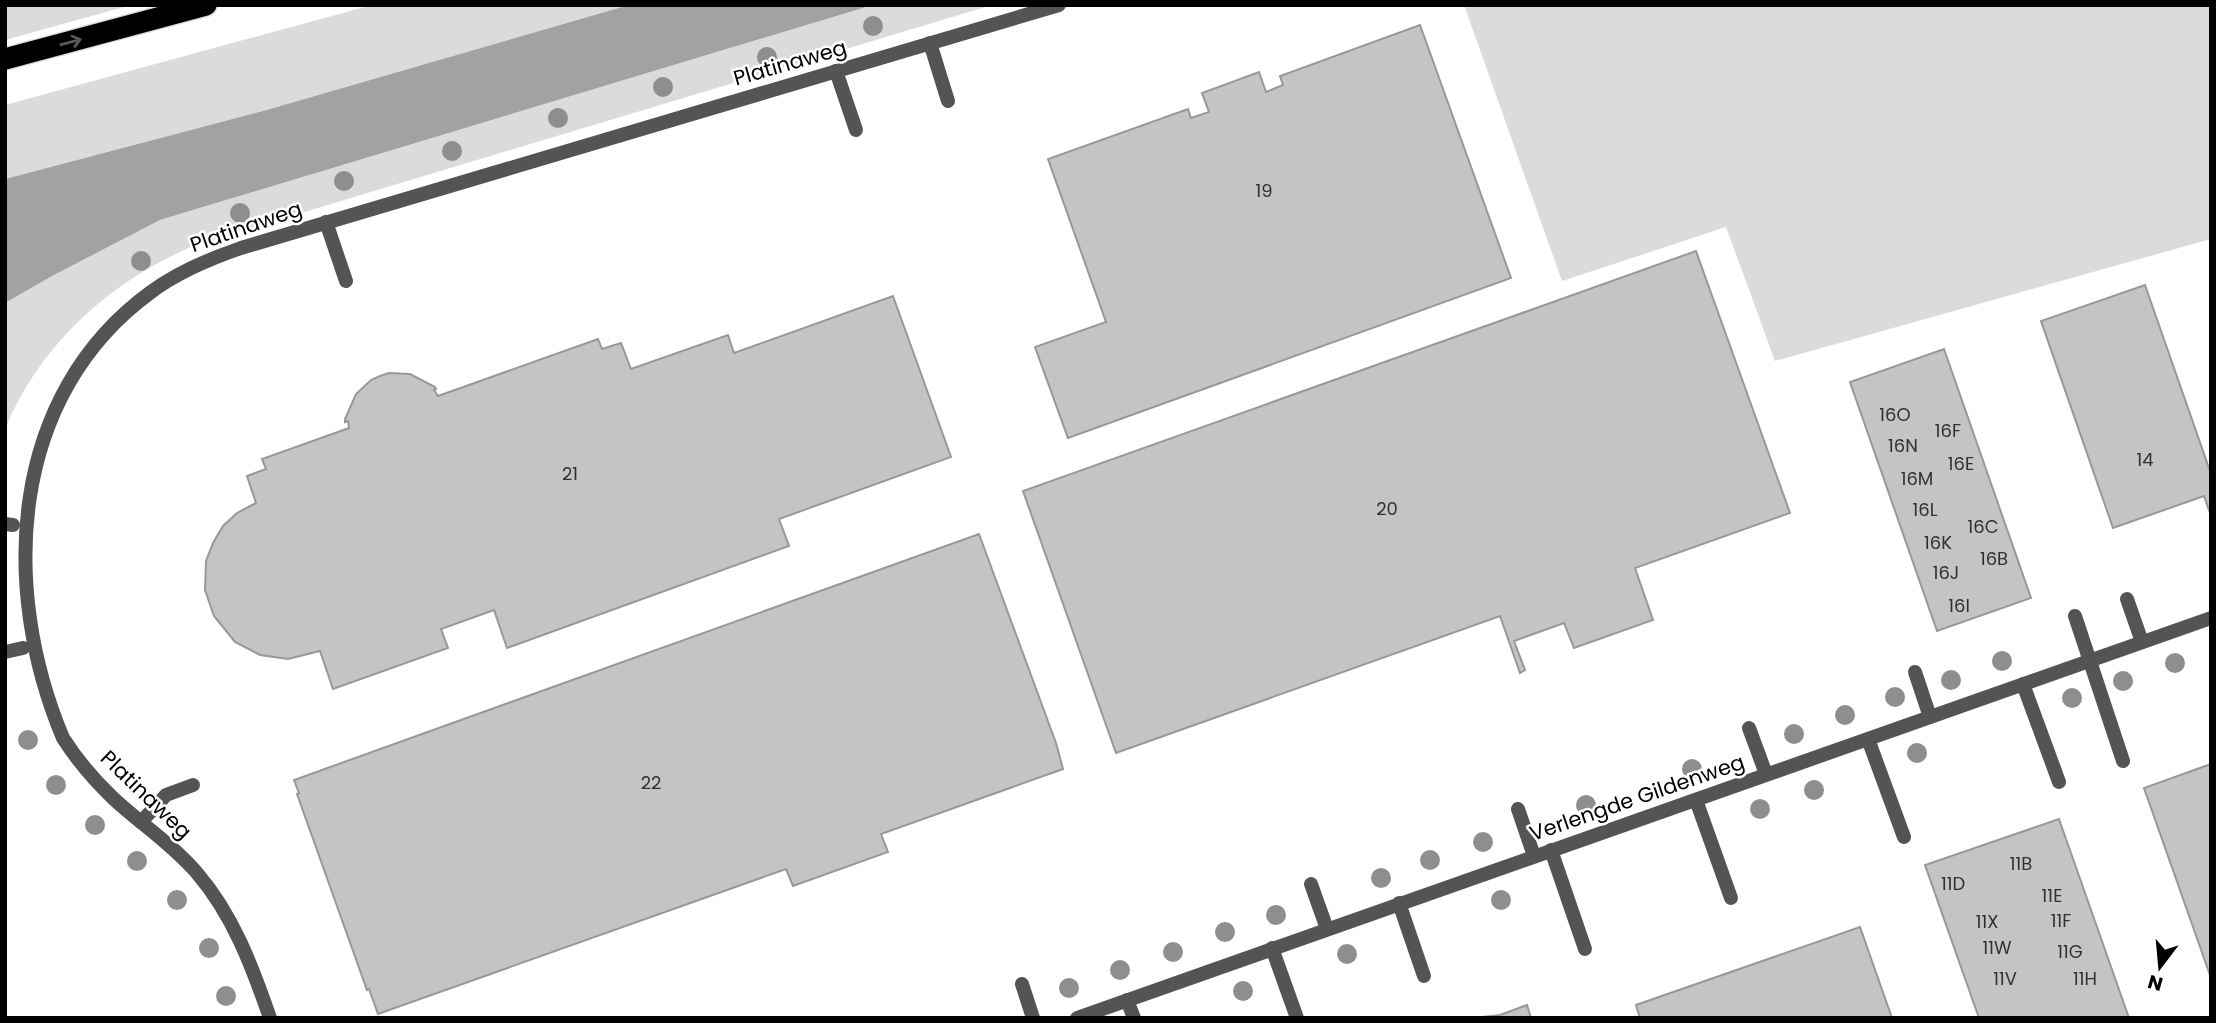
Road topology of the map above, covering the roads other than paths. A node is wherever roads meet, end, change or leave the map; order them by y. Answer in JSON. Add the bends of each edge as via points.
{"nodes":[{"id":1,"x":206,"y":5,"type":"edge"},
{"id":2,"x":1059,"y":5,"type":"edge"},
{"id":3,"x":930,"y":43,"type":"junction"},
{"id":4,"x":5,"y":59,"type":"edge"},
{"id":5,"x":836,"y":71,"type":"junction"},
{"id":6,"x":948,"y":102,"type":"dead end"},
{"id":7,"x":856,"y":130,"type":"dead end"},
{"id":8,"x":327,"y":222,"type":"junction"},
{"id":9,"x":345,"y":281,"type":"dead end"},
{"id":10,"x":9,"y":524,"type":"edge"},
{"id":11,"x":11,"y":568,"type":"dead end"},
{"id":12,"x":13,"y":592,"type":"dead end"},
{"id":13,"x":2127,"y":599,"type":"dead end"},
{"id":14,"x":2075,"y":616,"type":"dead end"},
{"id":15,"x":2210,"y":621,"type":"edge"},
{"id":16,"x":2142,"y":642,"type":"junction"},
{"id":17,"x":23,"y":648,"type":"junction"},
{"id":18,"x":5,"y":652,"type":"edge"},
{"id":19,"x":2090,"y":660,"type":"junction"},
{"id":20,"x":1915,"y":673,"type":"dead end"},
{"id":21,"x":2023,"y":684,"type":"junction"},
{"id":22,"x":1930,"y":717,"type":"junction"},
{"id":23,"x":1749,"y":728,"type":"dead end"},
{"id":24,"x":1868,"y":739,"type":"junction"},
{"id":25,"x":2123,"y":761,"type":"dead end"},
{"id":26,"x":1766,"y":774,"type":"junction"},
{"id":27,"x":2059,"y":782,"type":"dead end"},
{"id":28,"x":193,"y":785,"type":"dead end"},
{"id":29,"x":1696,"y":800,"type":"junction"},
{"id":30,"x":1518,"y":809,"type":"dead end"},
{"id":31,"x":141,"y":822,"type":"junction"},
{"id":32,"x":1904,"y":837,"type":"dead end"},
{"id":33,"x":1551,"y":850,"type":"junction"},
{"id":34,"x":1534,"y":856,"type":"junction"},
{"id":35,"x":1311,"y":884,"type":"dead end"},
{"id":36,"x":1731,"y":898,"type":"dead end"},
{"id":37,"x":1399,"y":903,"type":"junction"},
{"id":38,"x":1327,"y":929,"type":"junction"},
{"id":39,"x":1272,"y":948,"type":"junction"},
{"id":40,"x":1585,"y":949,"type":"dead end"},
{"id":41,"x":1424,"y":976,"type":"dead end"},
{"id":42,"x":1022,"y":984,"type":"dead end"},
{"id":43,"x":1127,"y":1000,"type":"junction"},
{"id":44,"x":270,"y":1018,"type":"edge"},
{"id":45,"x":1033,"y":1018,"type":"edge"},
{"id":46,"x":1077,"y":1018,"type":"edge"},
{"id":47,"x":1134,"y":1018,"type":"edge"},
{"id":48,"x":1297,"y":1018,"type":"edge"}],
"edges":[{"from":4,"to":1,"type":"highway","one_way":true},
{"from":2,"to":3,"type":"street","name":"Platinaweg"},
{"from":3,"to":5,"type":"street","name":"Platinaweg"},
{"from":3,"to":6,"type":"street"},
{"from":5,"to":7,"type":"street"},
{"from":5,"to":8,"type":"street","name":"Platinaweg"},
{"from":8,"to":9,"type":"street"},
{"from":8,"to":10,"type":"street","name":"Platinaweg","via":[[206,260],[151,291],[102,334],[46,414]]},
{"from":10,"to":11,"type":"street","name":"Platinaweg"},
{"from":12,"to":17,"type":"street","name":"Platinaweg"},
{"from":13,"to":16,"type":"street"},
{"from":14,"to":19,"type":"street"},
{"from":15,"to":16,"type":"street","name":"Verlengde Gildenweg"},
{"from":16,"to":19,"type":"street","name":"Verlengde Gildenweg"},
{"from":17,"to":18,"type":"street"},
{"from":17,"to":31,"type":"street","name":"Platinaweg","via":[[49,715],[65,741],[114,799]]},
{"from":19,"to":21,"type":"street","name":"Verlengde Gildenweg"},
{"from":19,"to":25,"type":"street"},
{"from":20,"to":22,"type":"street"},
{"from":21,"to":22,"type":"street","name":"Verlengde Gildenweg"},
{"from":21,"to":27,"type":"street"},
{"from":22,"to":24,"type":"street","name":"Verlengde Gildenweg"},
{"from":23,"to":26,"type":"street"},
{"from":24,"to":26,"type":"street","name":"Verlengde Gildenweg"},
{"from":24,"to":32,"type":"street"},
{"from":26,"to":29,"type":"street","name":"Verlengde Gildenweg"},
{"from":28,"to":31,"type":"street","via":[[166,796]]},
{"from":29,"to":33,"type":"street","name":"Verlengde Gildenweg"},
{"from":29,"to":36,"type":"street"},
{"from":30,"to":34,"type":"street"},
{"from":31,"to":44,"type":"street","name":"Platinaweg","via":[[196,872],[216,899],[249,959]]},
{"from":33,"to":34,"type":"street","name":"Verlengde Gildenweg"},
{"from":33,"to":40,"type":"street"},
{"from":34,"to":37,"type":"street","name":"Verlengde Gildenweg"},
{"from":35,"to":38,"type":"street"},
{"from":37,"to":38,"type":"street","name":"Verlengde Gildenweg"},
{"from":37,"to":41,"type":"street"},
{"from":38,"to":39,"type":"street","name":"Verlengde Gildenweg"},
{"from":39,"to":43,"type":"street","name":"Verlengde Gildenweg"},
{"from":39,"to":48,"type":"street"},
{"from":42,"to":45,"type":"street"},
{"from":43,"to":46,"type":"street","name":"Verlengde Gildenweg"},
{"from":43,"to":47,"type":"street"}]}
